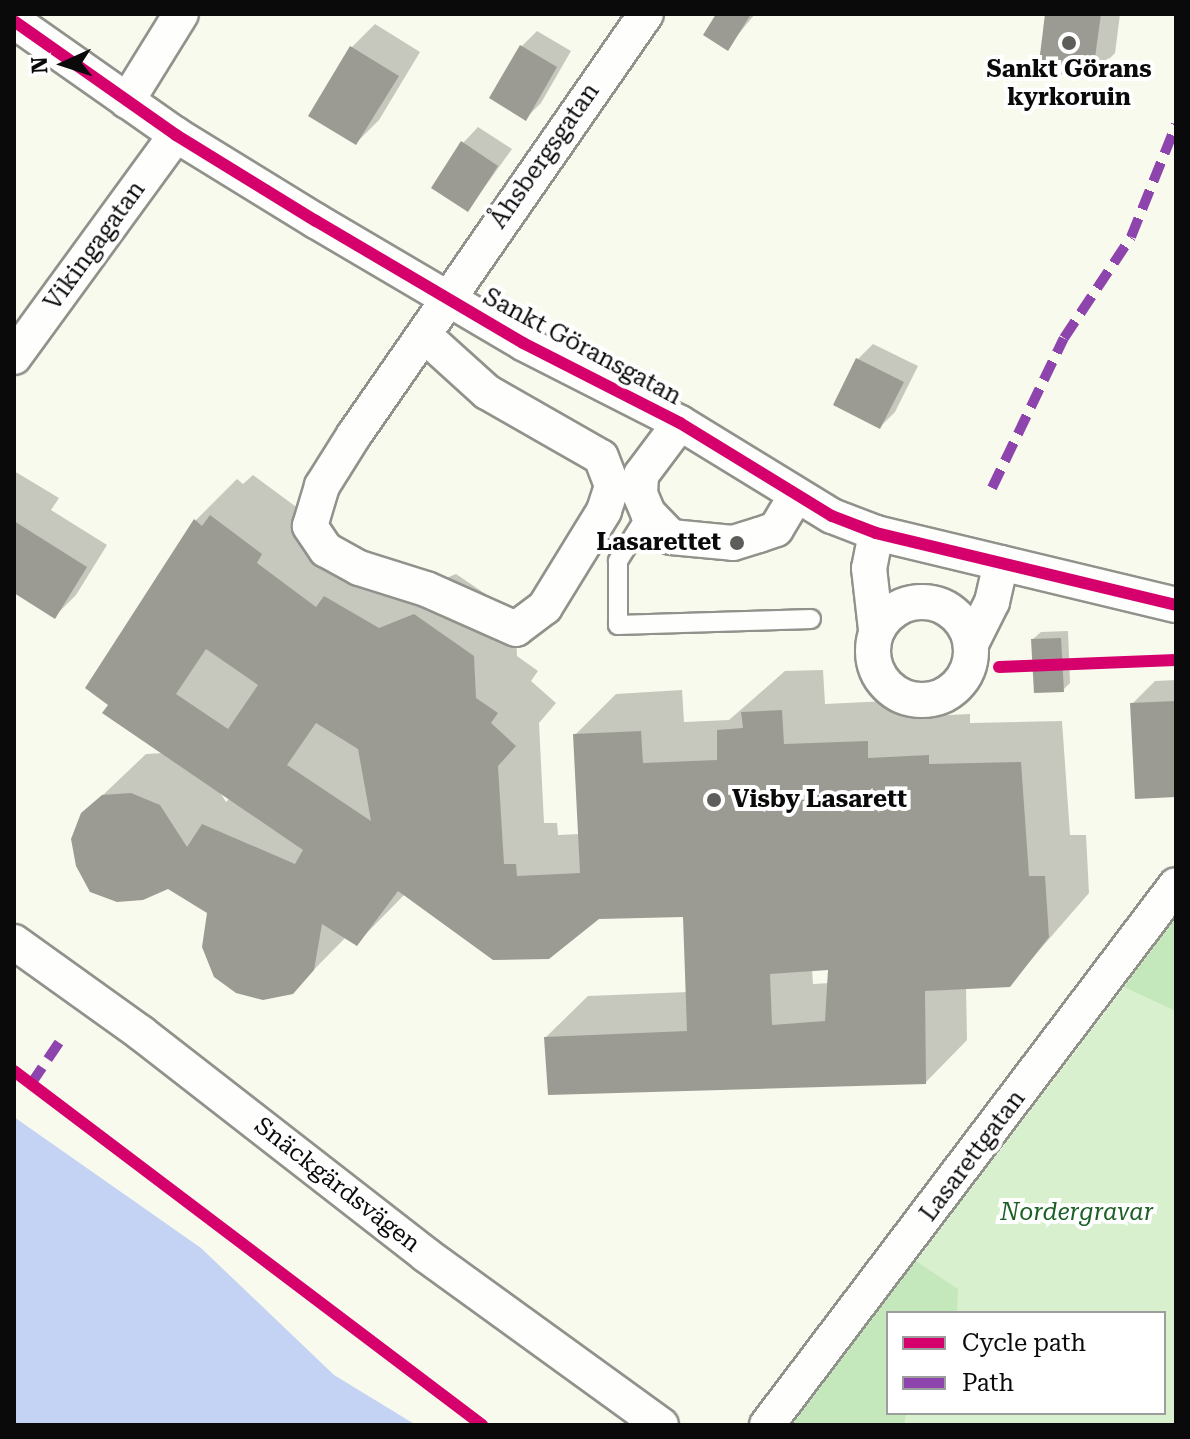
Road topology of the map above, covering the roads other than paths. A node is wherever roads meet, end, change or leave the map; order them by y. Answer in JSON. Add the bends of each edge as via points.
{"nodes":[{"id":1,"x":181,"y":14,"type":"edge"},
{"id":2,"x":646,"y":14,"type":"edge"},
{"id":3,"x":14,"y":21,"type":"edge"},
{"id":4,"x":127,"y":101,"type":"junction"},
{"id":5,"x":176,"y":135,"type":"junction"},
{"id":6,"x":445,"y":298,"type":"junction"},
{"id":7,"x":425,"y":336,"type":"junction"},
{"id":8,"x":14,"y":357,"type":"edge"},
{"id":9,"x":680,"y":423,"type":"junction"},
{"id":10,"x":796,"y":496,"type":"junction"},
{"id":11,"x":648,"y":513,"type":"junction"},
{"id":12,"x":876,"y":533,"type":"junction"},
{"id":13,"x":1001,"y":563,"type":"junction"},
{"id":14,"x":1176,"y":605,"type":"edge"},
{"id":15,"x":811,"y":619,"type":"dead end"},
{"id":16,"x":876,"y":629,"type":"junction"},
{"id":17,"x":971,"y":644,"type":"junction"},
{"id":18,"x":1176,"y":885,"type":"edge"},
{"id":19,"x":14,"y":942,"type":"edge"},
{"id":20,"x":661,"y":1425,"type":"edge"},
{"id":21,"x":767,"y":1425,"type":"edge"}],
"edges":[{"from":1,"to":4,"type":"street"},
{"from":2,"to":6,"type":"street","name":"Åhsbergsgatan"},
{"from":3,"to":4,"type":"street","name":"Sankt Göransgatan"},
{"from":4,"to":5,"type":"street","name":"Sankt Göransgatan"},
{"from":5,"to":6,"type":"street","name":"Sankt Göransgatan"},
{"from":5,"to":8,"type":"street","name":"Vikingagatan"},
{"from":6,"to":7,"type":"street","name":"Åhsbergsgatan"},
{"from":6,"to":9,"type":"street","name":"Sankt Göransgatan"},
{"from":7,"to":7,"type":"street","name":"Åhsbergsgatan","via":[[322,486],[310,526],[326,550],[359,568],[426,589],[516,629],[545,607],[604,511],[612,486],[601,457],[487,392]]},
{"from":9,"to":10,"type":"street","name":"Sankt Göransgatan"},
{"from":9,"to":11,"type":"street","via":[[641,475],[640,494]]},
{"from":10,"to":11,"type":"street","via":[[776,529],[733,543],[671,537]]},
{"from":10,"to":12,"type":"street","name":"Sankt Göransgatan"},
{"from":11,"to":15,"type":"lane","via":[[618,561],[618,625]]},
{"from":12,"to":13,"type":"street","name":"Sankt Göransgatan"},
{"from":12,"to":16,"type":"street","via":[[869,568]]},
{"from":13,"to":14,"type":"street","name":"Sankt Göransgatan"},
{"from":13,"to":17,"type":"street","via":[[992,602]]},
{"from":16,"to":17,"type":"street","via":[[893,610],[916,601],[929,603],[961,620]]},
{"from":16,"to":17,"type":"street","via":[[873,661],[884,680],[890,689],[920,701],[941,697],[959,684],[970,666]]},
{"from":18,"to":21,"type":"street","name":"Lasarettgatan"},
{"from":19,"to":20,"type":"street","name":"Snäckgärdsvägen","via":[[141,1033],[426,1255]]}]}
